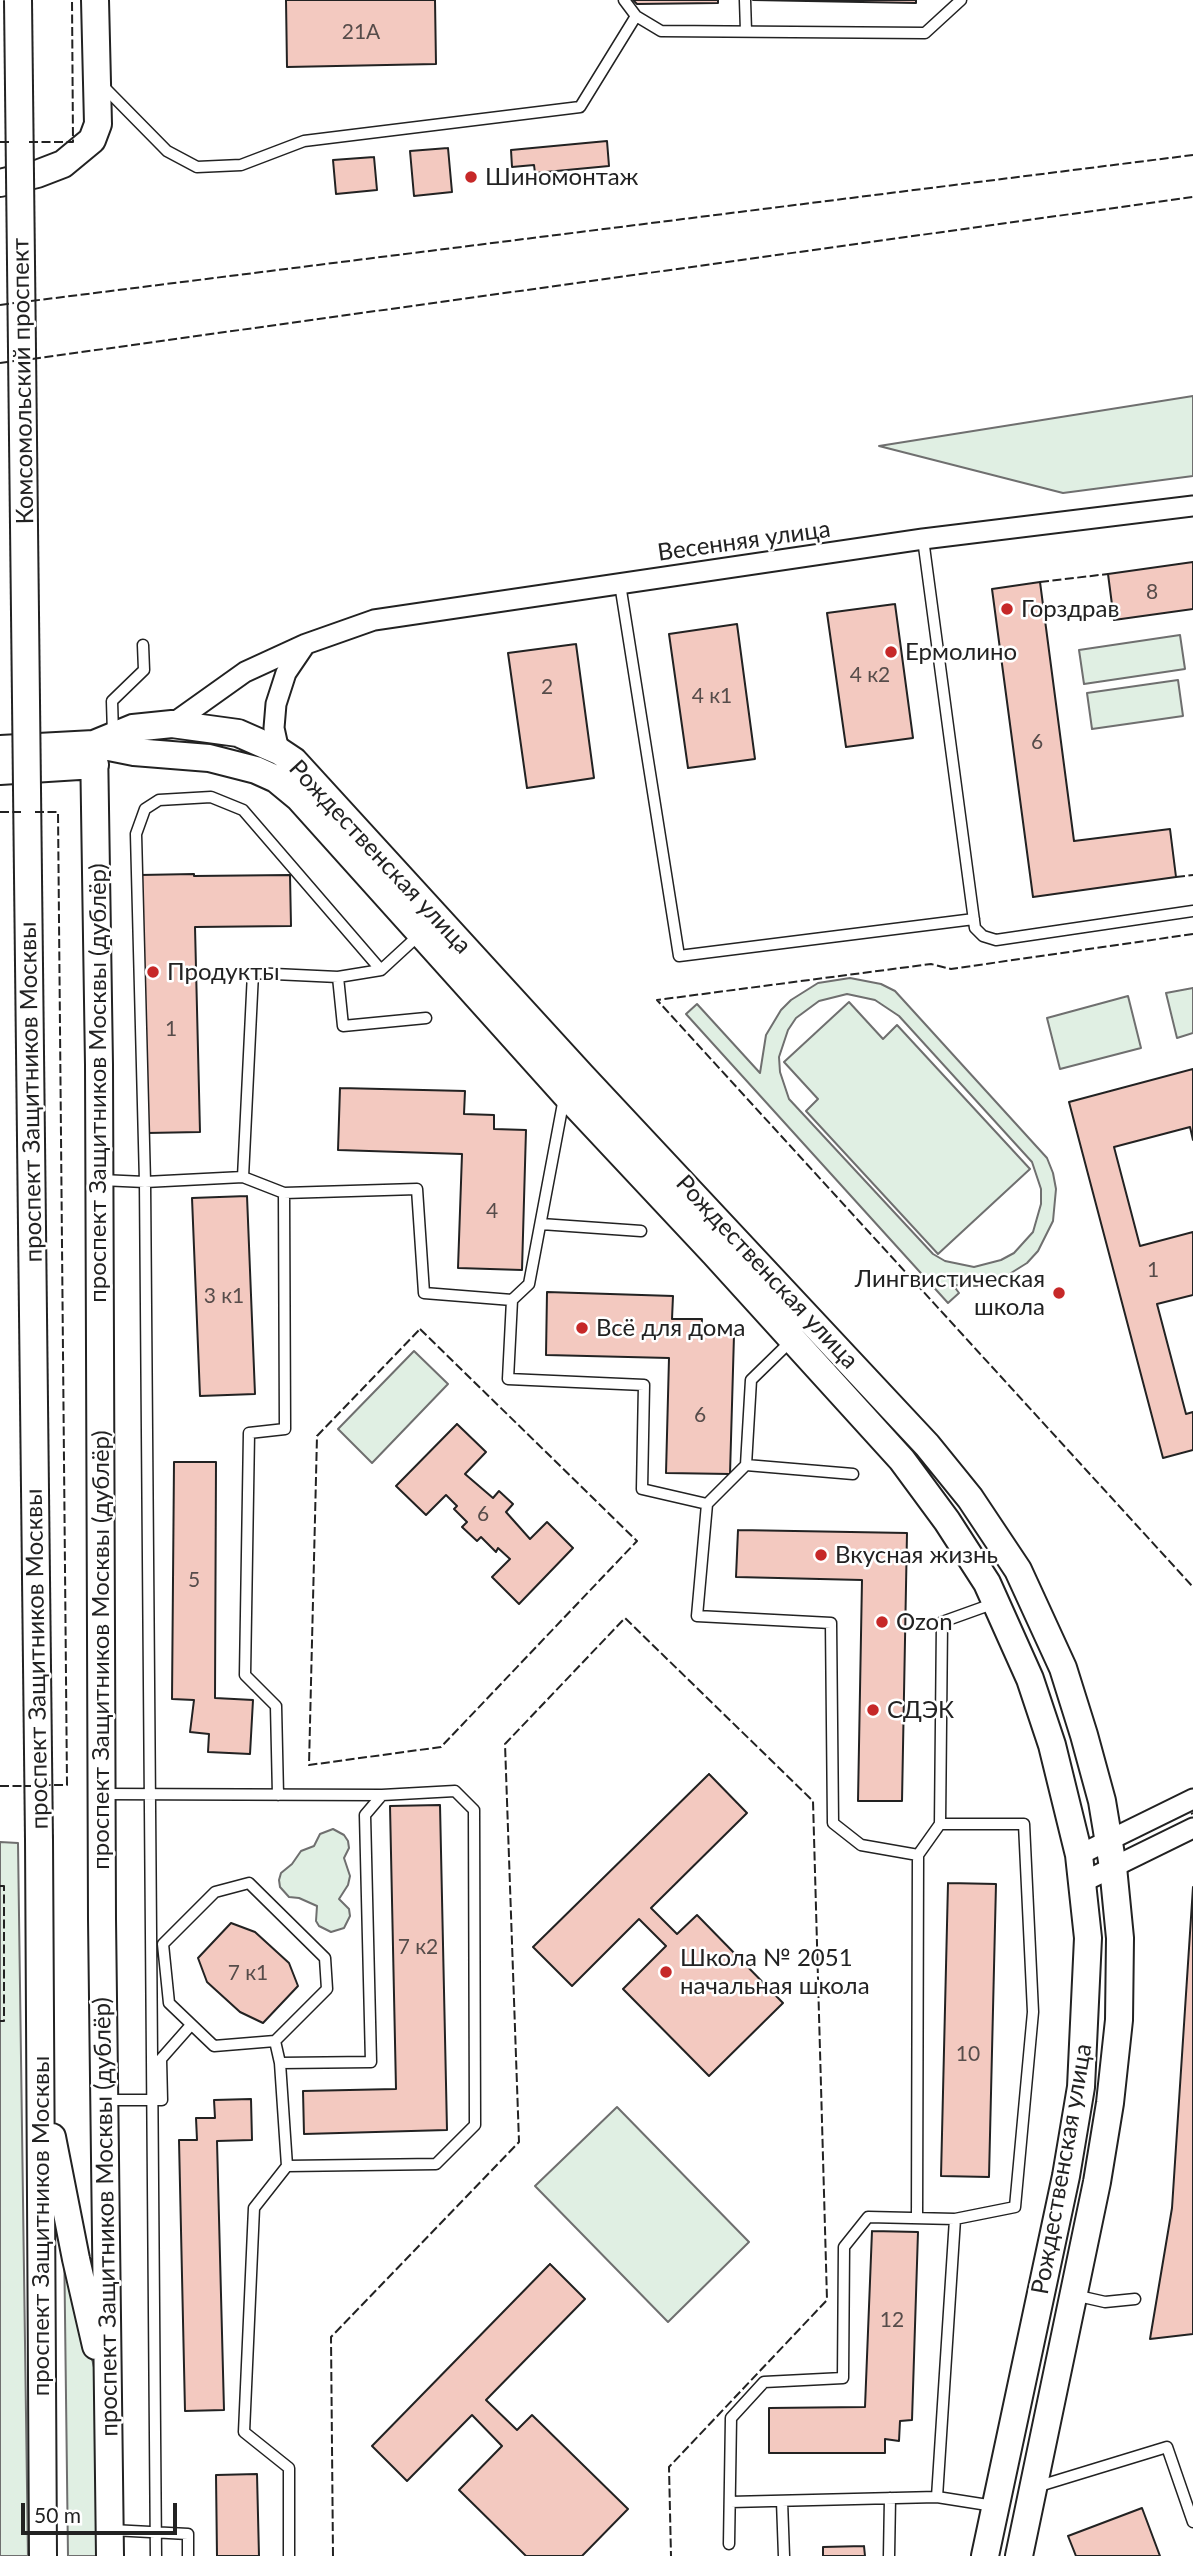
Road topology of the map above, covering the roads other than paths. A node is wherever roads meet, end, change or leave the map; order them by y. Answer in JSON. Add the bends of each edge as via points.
{"nodes":[{"id":1,"x":19,"y":0,"type":"edge"},
{"id":2,"x":95,"y":0,"type":"edge"},
{"id":3,"x":624,"y":0,"type":"edge"},
{"id":4,"x":745,"y":0,"type":"edge"},
{"id":5,"x":961,"y":0,"type":"edge"},
{"id":6,"x":636,"y":16,"type":"junction"},
{"id":7,"x":746,"y":32,"type":"junction"},
{"id":8,"x":97,"y":79,"type":"junction"},
{"id":9,"x":0,"y":183,"type":"edge"},
{"id":10,"x":1193,"y":506,"type":"edge"},
{"id":11,"x":923,"y":539,"type":"junction"},
{"id":12,"x":620,"y":584,"type":"junction"},
{"id":13,"x":306,"y":644,"type":"junction"},
{"id":14,"x":143,"y":645,"type":"dead end"},
{"id":15,"x":172,"y":724,"type":"junction"},
{"id":16,"x":103,"y":748,"type":"junction"},
{"id":17,"x":0,"y":750,"type":"edge"},
{"id":18,"x":279,"y":751,"type":"junction"},
{"id":19,"x":27,"y":763,"type":"joint"},
{"id":20,"x":0,"y":771,"type":"edge"},
{"id":21,"x":1193,"y":911,"type":"edge"},
{"id":22,"x":974,"y":919,"type":"junction"},
{"id":23,"x":422,"y":933,"type":"junction"},
{"id":24,"x":381,"y":970,"type":"junction"},
{"id":25,"x":338,"y":977,"type":"junction"},
{"id":26,"x":426,"y":1018,"type":"dead end"},
{"id":27,"x":565,"y":1094,"type":"junction"},
{"id":28,"x":243,"y":1177,"type":"junction"},
{"id":29,"x":99,"y":1180,"type":"junction"},
{"id":30,"x":145,"y":1182,"type":"junction"},
{"id":31,"x":284,"y":1193,"type":"junction"},
{"id":32,"x":541,"y":1224,"type":"junction"},
{"id":33,"x":641,"y":1231,"type":"dead end"},
{"id":34,"x":512,"y":1300,"type":"junction"},
{"id":35,"x":792,"y":1339,"type":"junction"},
{"id":36,"x":746,"y":1465,"type":"junction"},
{"id":37,"x":853,"y":1474,"type":"dead end"},
{"id":38,"x":707,"y":1504,"type":"junction"},
{"id":39,"x":996,"y":1603,"type":"junction"},
{"id":40,"x":102,"y":1794,"type":"junction"},
{"id":41,"x":149,"y":1794,"type":"junction"},
{"id":42,"x":278,"y":1794,"type":"junction"},
{"id":43,"x":382,"y":1795,"type":"junction"},
{"id":44,"x":1193,"y":1799,"type":"edge"},
{"id":45,"x":940,"y":1824,"type":"junction"},
{"id":46,"x":1193,"y":1828,"type":"edge"},
{"id":47,"x":1109,"y":1840,"type":"junction"},
{"id":48,"x":918,"y":1855,"type":"junction"},
{"id":49,"x":1079,"y":1855,"type":"junction"},
{"id":50,"x":1113,"y":1867,"type":"junction"},
{"id":51,"x":1083,"y":1882,"type":"junction"},
{"id":52,"x":191,"y":2025,"type":"junction"},
{"id":53,"x":275,"y":2041,"type":"junction"},
{"id":54,"x":280,"y":2063,"type":"junction"},
{"id":55,"x":40,"y":2073,"type":"junction"},
{"id":56,"x":151,"y":2099,"type":"junction"},
{"id":57,"x":105,"y":2100,"type":"junction"},
{"id":58,"x":287,"y":2166,"type":"junction"},
{"id":59,"x":917,"y":2218,"type":"junction"},
{"id":60,"x":955,"y":2219,"type":"junction"},
{"id":61,"x":1074,"y":2295,"type":"junction"},
{"id":62,"x":1135,"y":2299,"type":"dead end"},
{"id":63,"x":107,"y":2395,"type":"junction"},
{"id":64,"x":1035,"y":2488,"type":"junction"},
{"id":65,"x":937,"y":2497,"type":"junction"},
{"id":66,"x":890,"y":2498,"type":"junction"},
{"id":67,"x":782,"y":2501,"type":"junction"},
{"id":68,"x":730,"y":2502,"type":"junction"},
{"id":69,"x":995,"y":2506,"type":"junction"},
{"id":70,"x":1193,"y":2522,"type":"edge"},
{"id":71,"x":156,"y":2533,"type":"junction"},
{"id":72,"x":110,"y":2543,"type":"edge"},
{"id":73,"x":730,"y":2544,"type":"dead end"},
{"id":74,"x":43,"y":2556,"type":"edge"},
{"id":75,"x":156,"y":2556,"type":"edge"},
{"id":76,"x":188,"y":2556,"type":"edge"},
{"id":77,"x":289,"y":2556,"type":"edge"},
{"id":78,"x":784,"y":2556,"type":"edge"},
{"id":79,"x":889,"y":2556,"type":"edge"},
{"id":80,"x":985,"y":2556,"type":"edge"},
{"id":81,"x":1019,"y":2556,"type":"edge"}],
"edges":[{"from":1,"to":19,"type":"street","name":"Комсомольский проспект","bridge":true},
{"from":2,"to":8,"type":"street"},
{"from":3,"to":6,"type":"lane"},
{"from":4,"to":7,"type":"lane"},
{"from":5,"to":7,"type":"lane","via":[[925,33]]},
{"from":6,"to":7,"type":"lane","via":[[662,31]]},
{"from":6,"to":8,"type":"lane","via":[[580,107],[304,141],[241,165],[197,167],[167,151]]},
{"from":8,"to":9,"type":"street","via":[[97,124],[92,140],[63,164]]},
{"from":10,"to":11,"type":"street","name":"Весенняя улица"},
{"from":11,"to":12,"type":"street","name":"Весенняя улица"},
{"from":11,"to":22,"type":"lane"},
{"from":12,"to":13,"type":"street","name":"Весенняя улица","via":[[374,620]]},
{"from":12,"to":22,"type":"lane","via":[[679,956]]},
{"from":13,"to":15,"type":"street","name":"Весенняя улица","via":[[227,683]]},
{"from":13,"to":18,"type":"street","via":[[286,673],[276,704],[274,728]]},
{"from":14,"to":16,"type":"lane","via":[[144,670],[112,701]]},
{"from":15,"to":16,"type":"street","name":"Рождественская улица","via":[[132,728]]},
{"from":15,"to":18,"type":"street","name":"Рождественская улица","via":[[238,733]]},
{"from":16,"to":17,"type":"street"},
{"from":16,"to":20,"type":"street"},
{"from":16,"to":23,"type":"street","name":"Рождественская улица","via":[[209,758],[276,779],[299,798]]},
{"from":16,"to":29,"type":"street","name":"проспект Защитников Москвы (дублёр)"},
{"from":18,"to":47,"type":"street","name":"Рождественская улица","via":[[338,807],[582,1076],[851,1361],[970,1498],[1017,1570],[1063,1668]]},
{"from":19,"to":55,"type":"street","name":"проспект Защитников Москвы","bridge":true},
{"from":21,"to":22,"type":"lane","via":[[996,940],[983,936]]},
{"from":23,"to":24,"type":"lane"},
{"from":23,"to":27,"type":"street","name":"Рождественская улица"},
{"from":24,"to":25,"type":"lane"},
{"from":24,"to":30,"type":"lane","via":[[243,810],[211,797],[159,800],[145,809],[136,834]]},
{"from":25,"to":26,"type":"lane","via":[[343,1026]]},
{"from":25,"to":28,"type":"lane","via":[[253,973]]},
{"from":27,"to":32,"type":"lane"},
{"from":27,"to":35,"type":"street","name":"Рождественская улица"},
{"from":28,"to":30,"type":"lane"},
{"from":28,"to":31,"type":"lane"},
{"from":29,"to":30,"type":"lane"},
{"from":29,"to":40,"type":"street","name":"проспект Защитников Москвы (дублёр)"},
{"from":30,"to":41,"type":"lane"},
{"from":31,"to":34,"type":"lane","via":[[417,1189],[424,1293]]},
{"from":31,"to":42,"type":"lane","via":[[285,1429],[249,1433],[245,1675],[276,1706]]},
{"from":32,"to":33,"type":"lane"},
{"from":32,"to":34,"type":"lane","via":[[529,1284]]},
{"from":34,"to":38,"type":"lane","via":[[509,1378],[644,1385],[642,1489]]},
{"from":35,"to":36,"type":"lane","via":[[751,1380]]},
{"from":35,"to":39,"type":"street","name":"Рождественская улица","via":[[902,1461],[973,1560]]},
{"from":36,"to":37,"type":"lane"},
{"from":36,"to":38,"type":"lane"},
{"from":38,"to":48,"type":"lane","via":[[697,1616],[831,1623],[833,1824],[861,1845]]},
{"from":39,"to":45,"type":"lane","via":[[943,1622]]},
{"from":39,"to":49,"type":"street","name":"Рождественская улица","via":[[1030,1679]]},
{"from":40,"to":41,"type":"lane"},
{"from":40,"to":57,"type":"street","name":"проспект Защитников Москвы (дублёр)"},
{"from":41,"to":42,"type":"lane"},
{"from":41,"to":56,"type":"lane"},
{"from":42,"to":43,"type":"lane"},
{"from":43,"to":54,"type":"lane","via":[[365,1815],[371,2062]]},
{"from":43,"to":58,"type":"lane","via":[[455,1791],[474,1810],[475,2126],[436,2164]]},
{"from":44,"to":47,"type":"street"},
{"from":45,"to":48,"type":"lane"},
{"from":45,"to":60,"type":"lane","via":[[1024,1824],[1033,2012],[1015,2207]]},
{"from":46,"to":50,"type":"street"},
{"from":47,"to":49,"type":"street"},
{"from":47,"to":50,"type":"street","name":"Рождественская улица"},
{"from":48,"to":59,"type":"lane"},
{"from":49,"to":51,"type":"street","name":"Рождественская улица"},
{"from":50,"to":51,"type":"street"},
{"from":50,"to":61,"type":"street","name":"Рождественская улица","via":[[1120,1938],[1119,2020],[1100,2168]]},
{"from":51,"to":69,"type":"street","name":"Рождественская улица","via":[[1088,1938],[1081,2087]]},
{"from":52,"to":53,"type":"lane","via":[[214,2046]]},
{"from":52,"to":53,"type":"lane","via":[[169,2003],[163,1944],[215,1892],[249,1883],[325,1958],[327,1989]]},
{"from":52,"to":56,"type":"lane","via":[[161,2059],[162,2100]]},
{"from":53,"to":54,"type":"lane"},
{"from":54,"to":58,"type":"lane"},
{"from":55,"to":63,"type":"street"},
{"from":55,"to":74,"type":"street","name":"проспект Защитников Москвы"},
{"from":56,"to":57,"type":"lane"},
{"from":56,"to":71,"type":"lane"},
{"from":57,"to":63,"type":"street","name":"проспект Защитников Москвы (дублёр)"},
{"from":58,"to":77,"type":"lane","via":[[254,2208],[244,2432],[289,2468]]},
{"from":59,"to":60,"type":"lane"},
{"from":59,"to":68,"type":"lane","via":[[868,2217],[844,2247],[843,2378],[764,2382],[731,2418]]},
{"from":60,"to":65,"type":"lane"},
{"from":61,"to":62,"type":"lane","via":[[1105,2302]]},
{"from":61,"to":64,"type":"street","name":"Рождественская улица"},
{"from":63,"to":72,"type":"street","name":"проспект Защитников Москвы (дублёр)"},
{"from":64,"to":70,"type":"lane","via":[[1167,2447]]},
{"from":64,"to":81,"type":"street","name":"Рождественская улица"},
{"from":65,"to":66,"type":"lane"},
{"from":65,"to":69,"type":"lane"},
{"from":66,"to":67,"type":"lane"},
{"from":66,"to":79,"type":"lane"},
{"from":67,"to":68,"type":"lane"},
{"from":67,"to":78,"type":"lane"},
{"from":68,"to":73,"type":"lane"},
{"from":69,"to":80,"type":"street","name":"Рождественская улица"},
{"from":71,"to":72,"type":"lane"},
{"from":71,"to":75,"type":"lane"},
{"from":71,"to":76,"type":"lane","via":[[188,2535]]}]}
